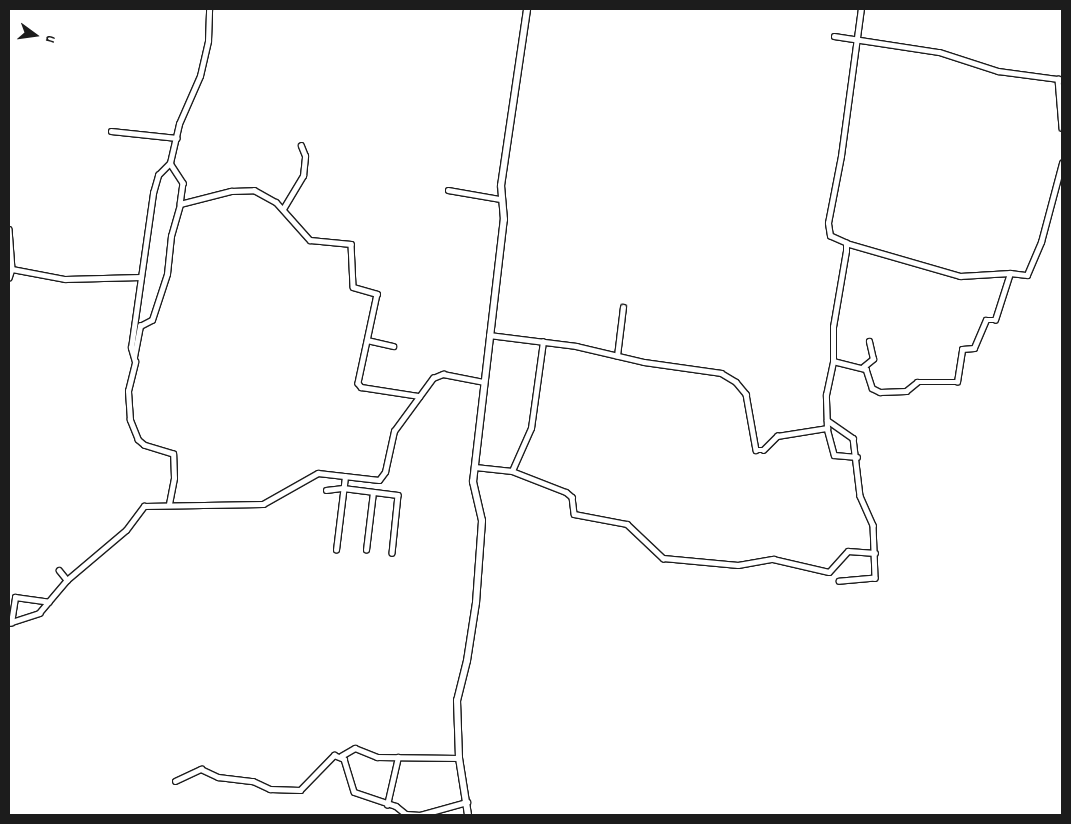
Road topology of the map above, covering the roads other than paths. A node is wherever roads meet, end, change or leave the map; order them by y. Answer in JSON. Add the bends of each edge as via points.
{"nodes":[{"id":1,"x":209,"y":9,"type":"edge"},
{"id":2,"x":527,"y":9,"type":"edge"},
{"id":3,"x":861,"y":9,"type":"edge"},
{"id":4,"x":834,"y":36,"type":"dead end"},
{"id":5,"x":858,"y":41,"type":"junction"},
{"id":6,"x":1060,"y":80,"type":"edge"},
{"id":7,"x":1062,"y":128,"type":"edge"},
{"id":8,"x":111,"y":131,"type":"dead end"},
{"id":9,"x":177,"y":138,"type":"junction"},
{"id":10,"x":301,"y":146,"type":"dead end"},
{"id":11,"x":170,"y":163,"type":"junction"},
{"id":12,"x":1062,"y":163,"type":"edge"},
{"id":13,"x":448,"y":190,"type":"dead end"},
{"id":14,"x":500,"y":199,"type":"junction"},
{"id":15,"x":180,"y":204,"type":"junction"},
{"id":16,"x":283,"y":209,"type":"junction"},
{"id":17,"x":9,"y":229,"type":"edge"},
{"id":18,"x":846,"y":243,"type":"junction"},
{"id":19,"x":12,"y":269,"type":"junction"},
{"id":20,"x":1010,"y":273,"type":"junction"},
{"id":21,"x":141,"y":277,"type":"junction"},
{"id":22,"x":9,"y":278,"type":"edge"},
{"id":23,"x":623,"y":307,"type":"dead end"},
{"id":24,"x":490,"y":335,"type":"junction"},
{"id":25,"x":367,"y":340,"type":"junction"},
{"id":26,"x":869,"y":341,"type":"dead end"},
{"id":27,"x":543,"y":342,"type":"junction"},
{"id":28,"x":393,"y":346,"type":"dead end"},
{"id":29,"x":134,"y":356,"type":"junction"},
{"id":30,"x":617,"y":356,"type":"junction"},
{"id":31,"x":833,"y":361,"type":"junction"},
{"id":32,"x":863,"y":367,"type":"junction"},
{"id":33,"x":484,"y":382,"type":"junction"},
{"id":34,"x":419,"y":396,"type":"junction"},
{"id":35,"x":827,"y":420,"type":"junction"},
{"id":36,"x":827,"y":428,"type":"junction"},
{"id":37,"x":857,"y":456,"type":"junction"},
{"id":38,"x":475,"y":467,"type":"junction"},
{"id":39,"x":512,"y":471,"type":"junction"},
{"id":40,"x":344,"y":477,"type":"junction"},
{"id":41,"x":343,"y":488,"type":"junction"},
{"id":42,"x":326,"y":490,"type":"dead end"},
{"id":43,"x":373,"y":492,"type":"junction"},
{"id":44,"x":169,"y":504,"type":"junction"},
{"id":45,"x":336,"y":550,"type":"dead end"},
{"id":46,"x":366,"y":550,"type":"dead end"},
{"id":47,"x":392,"y":553,"type":"dead end"},
{"id":48,"x":875,"y":553,"type":"junction"},
{"id":49,"x":59,"y":570,"type":"dead end"},
{"id":50,"x":67,"y":580,"type":"junction"},
{"id":51,"x":839,"y":581,"type":"dead end"},
{"id":52,"x":49,"y":602,"type":"junction"},
{"id":53,"x":10,"y":623,"type":"edge"},
{"id":54,"x":341,"y":756,"type":"junction"},
{"id":55,"x":398,"y":757,"type":"junction"},
{"id":56,"x":459,"y":758,"type":"junction"},
{"id":57,"x":174,"y":781,"type":"dead end"},
{"id":58,"x":467,"y":802,"type":"junction"},
{"id":59,"x":387,"y":805,"type":"junction"},
{"id":60,"x":468,"y":815,"type":"edge"}],
"edges":[{"from":1,"to":9,"type":"street","via":[[208,41],[200,76],[179,124]]},
{"from":2,"to":14,"type":"street"},
{"from":3,"to":5,"type":"street"},
{"from":4,"to":5,"type":"street"},
{"from":5,"to":6,"type":"street","via":[[939,52],[998,71]]},
{"from":5,"to":18,"type":"street","via":[[828,223],[830,236]]},
{"from":6,"to":7,"type":"street"},
{"from":8,"to":9,"type":"street"},
{"from":9,"to":11,"type":"street"},
{"from":10,"to":16,"type":"street","via":[[303,176]]},
{"from":11,"to":15,"type":"street","via":[[183,183]]},
{"from":11,"to":21,"type":"street","via":[[158,175],[155,184]]},
{"from":12,"to":20,"type":"street","via":[[1041,242],[1028,275]]},
{"from":13,"to":14,"type":"street"},
{"from":14,"to":24,"type":"street","via":[[504,220]]},
{"from":15,"to":16,"type":"street","via":[[242,189],[264,195]]},
{"from":15,"to":29,"type":"street","via":[[171,236],[167,274],[152,320],[140,326]]},
{"from":16,"to":25,"type":"street","via":[[313,242],[349,243],[353,246],[353,287],[377,294]]},
{"from":17,"to":19,"type":"street"},
{"from":18,"to":20,"type":"street","via":[[960,276]]},
{"from":18,"to":31,"type":"street","via":[[845,267],[833,327]]},
{"from":19,"to":21,"type":"street","via":[[65,279]]},
{"from":19,"to":22,"type":"street"},
{"from":20,"to":32,"type":"street","via":[[995,320],[986,320],[974,348],[962,349],[957,382],[917,382],[906,391],[880,392],[872,388],[869,372]]},
{"from":21,"to":29,"type":"street","via":[[131,348]]},
{"from":23,"to":30,"type":"street"},
{"from":24,"to":27,"type":"street"},
{"from":24,"to":33,"type":"street"},
{"from":25,"to":28,"type":"street"},
{"from":25,"to":34,"type":"street","via":[[359,385]]},
{"from":26,"to":32,"type":"street","via":[[873,359]]},
{"from":27,"to":30,"type":"street"},
{"from":27,"to":39,"type":"street","via":[[531,428]]},
{"from":29,"to":44,"type":"street","via":[[127,402],[130,420],[138,440],[144,445],[173,454],[174,478]]},
{"from":30,"to":36,"type":"street","via":[[728,376],[746,394],[756,450],[763,450],[777,436]]},
{"from":31,"to":32,"type":"street"},
{"from":31,"to":35,"type":"street","via":[[827,387]]},
{"from":33,"to":34,"type":"street","via":[[441,374],[433,378]]},
{"from":33,"to":38,"type":"street"},
{"from":34,"to":40,"type":"street","via":[[394,431],[382,478]]},
{"from":35,"to":36,"type":"street"},
{"from":35,"to":37,"type":"street","via":[[851,435]]},
{"from":36,"to":37,"type":"street","via":[[834,455]]},
{"from":37,"to":48,"type":"street","via":[[860,496],[871,515]]},
{"from":38,"to":39,"type":"street"},
{"from":38,"to":56,"type":"street","via":[[473,485],[482,527],[472,634],[457,696]]},
{"from":39,"to":48,"type":"street","via":[[570,494],[574,514],[626,524],[663,558],[738,565],[774,560],[829,572],[848,551]]},
{"from":40,"to":41,"type":"street"},
{"from":40,"to":44,"type":"street","via":[[315,474],[274,499],[257,505]]},
{"from":41,"to":42,"type":"street"},
{"from":41,"to":43,"type":"street"},
{"from":41,"to":45,"type":"street"},
{"from":43,"to":46,"type":"street"},
{"from":43,"to":47,"type":"street","via":[[399,496]]},
{"from":44,"to":50,"type":"street","via":[[142,507],[126,530]]},
{"from":48,"to":51,"type":"street","via":[[874,580]]},
{"from":49,"to":50,"type":"street"},
{"from":50,"to":52,"type":"street"},
{"from":52,"to":53,"type":"street","via":[[34,616]]},
{"from":52,"to":53,"type":"street","via":[[15,597]]},
{"from":54,"to":55,"type":"street","via":[[355,748],[377,757]]},
{"from":54,"to":57,"type":"street","via":[[331,756],[300,790],[270,789],[253,781],[218,776],[201,769]]},
{"from":54,"to":59,"type":"street","via":[[348,767],[348,782],[354,792]]},
{"from":55,"to":56,"type":"street"},
{"from":55,"to":59,"type":"street"},
{"from":56,"to":58,"type":"street"},
{"from":58,"to":59,"type":"street","via":[[413,815]]},
{"from":58,"to":60,"type":"street"}]}
